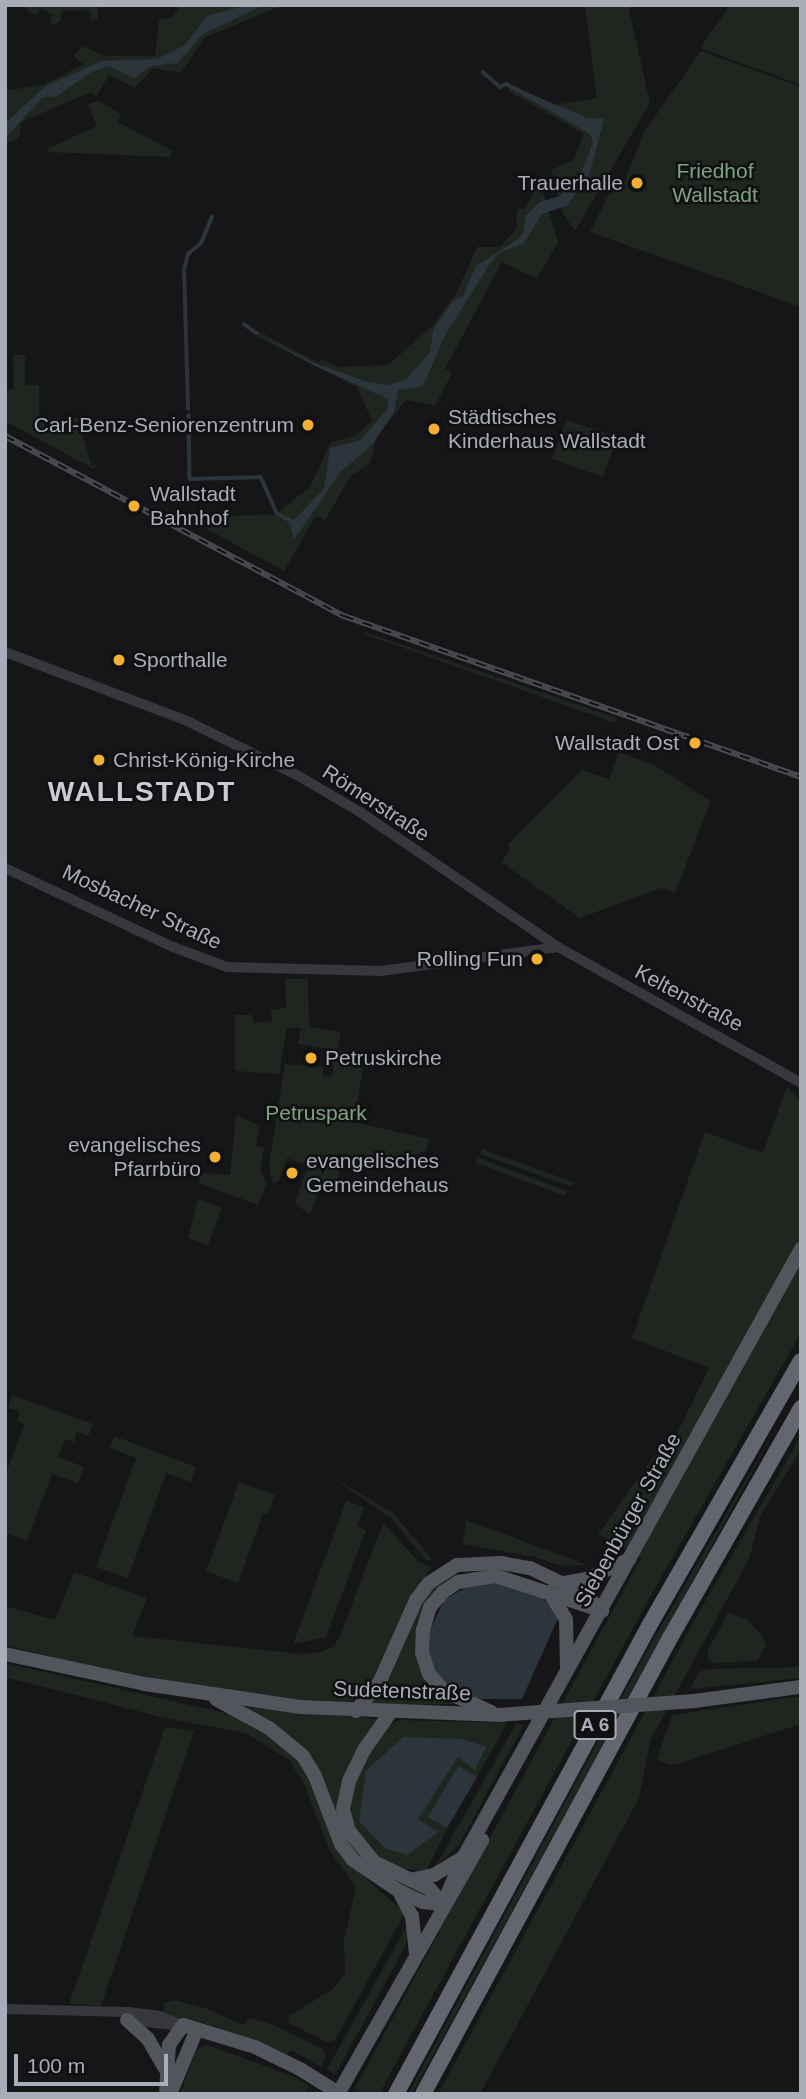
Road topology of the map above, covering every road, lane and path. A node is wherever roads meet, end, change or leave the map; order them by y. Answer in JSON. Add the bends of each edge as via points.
{"nodes":[{"id":1,"x":5,"y":652,"type":"edge"},
{"id":2,"x":5,"y":868,"type":"edge"},
{"id":3,"x":543,"y":937,"type":"junction"},
{"id":4,"x":558,"y":947,"type":"junction"},
{"id":5,"x":537,"y":948,"type":"junction"},
{"id":6,"x":801,"y":1083,"type":"edge"},
{"id":7,"x":801,"y":1248,"type":"edge"},
{"id":8,"x":801,"y":1361,"type":"edge"},
{"id":9,"x":801,"y":1408,"type":"edge"},
{"id":10,"x":632,"y":1558,"type":"junction"},
{"id":11,"x":564,"y":1583,"type":"junction"},
{"id":12,"x":549,"y":1592,"type":"junction"},
{"id":13,"x":602,"y":1611,"type":"junction"},
{"id":14,"x":5,"y":1654,"type":"edge"},
{"id":15,"x":567,"y":1673,"type":"junction"},
{"id":16,"x":801,"y":1687,"type":"edge"},
{"id":17,"x":208,"y":1695,"type":"junction"},
{"id":18,"x":356,"y":1712,"type":"junction"},
{"id":19,"x":390,"y":1713,"type":"junction"},
{"id":20,"x":499,"y":1715,"type":"junction"},
{"id":21,"x":491,"y":1812,"type":"junction"},
{"id":22,"x":463,"y":1858,"type":"junction"},
{"id":23,"x":410,"y":1880,"type":"junction"},
{"id":24,"x":399,"y":1891,"type":"junction"},
{"id":25,"x":443,"y":1905,"type":"junction"},
{"id":26,"x":416,"y":1952,"type":"junction"},
{"id":27,"x":5,"y":2009,"type":"edge"},
{"id":28,"x":83,"y":2013,"type":"junction"},
{"id":29,"x":127,"y":2020,"type":"junction"},
{"id":30,"x":190,"y":2027,"type":"junction"},
{"id":31,"x":164,"y":2068,"type":"junction"},
{"id":32,"x":340,"y":2092,"type":"edge"},
{"id":33,"x":168,"y":2094,"type":"edge"},
{"id":34,"x":396,"y":2094,"type":"edge"},
{"id":35,"x":423,"y":2094,"type":"edge"}],
"edges":[{"from":1,"to":3,"type":"street","name":"Römerstraße","via":[[185,720],[273,763],[360,812]]},
{"from":2,"to":5,"type":"street","name":"Mosbacher Straße","via":[[173,947],[227,967],[381,971]]},
{"from":3,"to":4,"type":"street","name":"Römerstraße"},
{"from":3,"to":5,"type":"street"},
{"from":4,"to":5,"type":"street","name":"Mosbacher Straße"},
{"from":4,"to":6,"type":"street","name":"Keltenstraße"},
{"from":7,"to":10,"type":"main road","name":"Siebenbürger Straße"},
{"from":8,"to":34,"type":"highway","number":"A 6","via":[[643,1638]]},
{"from":9,"to":35,"type":"highway","number":"A 6","via":[[670,1638]]},
{"from":10,"to":11,"type":"main road","via":[[587,1579]]},
{"from":10,"to":13,"type":"main road","name":"Siebenbürger Straße"},
{"from":11,"to":13,"type":"main road"},
{"from":11,"to":18,"type":"main road","via":[[501,1563],[479,1562],[445,1571],[416,1600],[380,1681]]},
{"from":12,"to":13,"type":"main road"},
{"from":12,"to":15,"type":"main road","via":[[566,1619]]},
{"from":12,"to":20,"type":"main road","via":[[517,1579],[476,1577],[443,1592],[430,1607],[422,1653],[429,1674],[444,1691]]},
{"from":13,"to":15,"type":"main road","name":"Siebenbürger Straße"},
{"from":14,"to":17,"type":"main road","name":"Sudetenstraße"},
{"from":15,"to":21,"type":"main road","name":"Siebenbürger Straße"},
{"from":16,"to":20,"type":"main road","name":"Sudetenstraße","bridge":true,"via":[[694,1701]]},
{"from":17,"to":18,"type":"main road","name":"Sudetenstraße"},
{"from":17,"to":24,"type":"main road","via":[[287,1740],[316,1776],[341,1844],[366,1872]]},
{"from":18,"to":19,"type":"main road","name":"Sudetenstraße"},
{"from":19,"to":20,"type":"main road","name":"Sudetenstraße"},
{"from":19,"to":23,"type":"main road","via":[[363,1750],[349,1781],[344,1810],[359,1848],[374,1862]]},
{"from":21,"to":22,"type":"main road","name":"Siebenbürger Straße"},
{"from":21,"to":25,"type":"main road","name":"Siebenbürger Straße","via":[[479,1849]]},
{"from":22,"to":23,"type":"main road","via":[[434,1875]]},
{"from":22,"to":25,"type":"main road","name":"Siebenbürger Straße"},
{"from":23,"to":25,"type":"main road","via":[[430,1889]]},
{"from":24,"to":25,"type":"main road"},
{"from":24,"to":26,"type":"main road","via":[[412,1916]]},
{"from":25,"to":26,"type":"main road","name":"Siebenbürger Straße"},
{"from":26,"to":32,"type":"main road","name":"Siebenbürger Straße"},
{"from":27,"to":28,"type":"street"},
{"from":28,"to":29,"type":"street"},
{"from":28,"to":30,"type":"street","via":[[159,2016]]},
{"from":29,"to":30,"type":"street"},
{"from":29,"to":31,"type":"main road","via":[[148,2039]]},
{"from":30,"to":31,"type":"main road","via":[[169,2045]]},
{"from":30,"to":32,"type":"main road","bridge":true,"via":[[255,2047]]},
{"from":30,"to":33,"type":"main road"},
{"from":31,"to":33,"type":"main road"}]}
